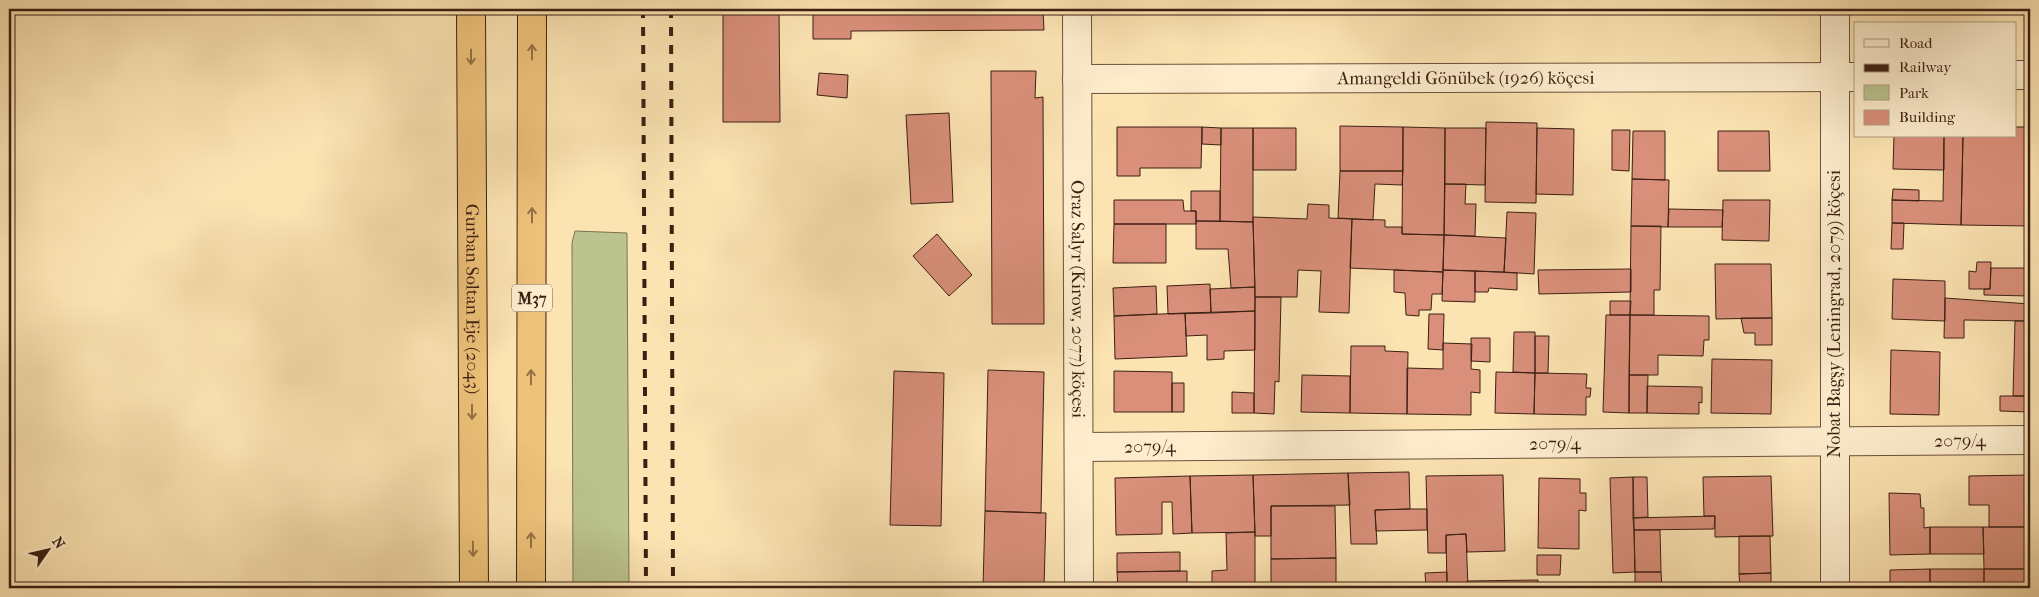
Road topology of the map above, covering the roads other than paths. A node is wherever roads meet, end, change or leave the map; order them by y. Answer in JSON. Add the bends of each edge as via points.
{"nodes":[{"id":1,"x":471,"y":9,"type":"edge"},
{"id":2,"x":532,"y":9,"type":"edge"},
{"id":3,"x":1077,"y":9,"type":"edge"},
{"id":4,"x":1835,"y":9,"type":"edge"},
{"id":5,"x":2016,"y":75,"type":"edge"},
{"id":6,"x":2030,"y":75,"type":"edge"},
{"id":7,"x":1845,"y":77,"type":"edge"},
{"id":8,"x":1077,"y":79,"type":"junction"},
{"id":9,"x":2030,"y":440,"type":"edge"},
{"id":10,"x":1834,"y":441,"type":"junction"},
{"id":11,"x":1080,"y":447,"type":"junction"},
{"id":12,"x":474,"y":588,"type":"edge"},
{"id":13,"x":531,"y":588,"type":"edge"},
{"id":14,"x":1079,"y":588,"type":"edge"},
{"id":15,"x":1835,"y":588,"type":"edge"}],
"edges":[{"from":1,"to":12,"type":"highway","name":"Gurban Soltan Eje (2043)","one_way":true},
{"from":13,"to":2,"type":"highway","number":"M37","one_way":true},
{"from":3,"to":8,"type":"street","name":"Oraz Salyr (Kirow, 2077) köçesi"},
{"from":4,"to":7,"type":"street","name":"Nobat Bagşy (Leningrad, 2079) köçesi"},
{"from":5,"to":6,"type":"street"},
{"from":7,"to":8,"type":"street","name":"Amangeldi Gönübek (1926) köçesi"},
{"from":7,"to":10,"type":"street","name":"Nobat Bagşy (Leningrad, 2079) köçesi"},
{"from":8,"to":11,"type":"street","name":"Oraz Salyr (Kirow, 2077) köçesi"},
{"from":9,"to":10,"type":"street","name":"2079/4","number":"2079/4"},
{"from":10,"to":11,"type":"street","name":"2079/4","number":"2079/4"},
{"from":10,"to":15,"type":"street","name":"Nobat Bagşy (Leningrad, 2079) köçesi"},
{"from":11,"to":14,"type":"street","name":"Oraz Salyr (Kirow, 2077) köçesi"}]}
